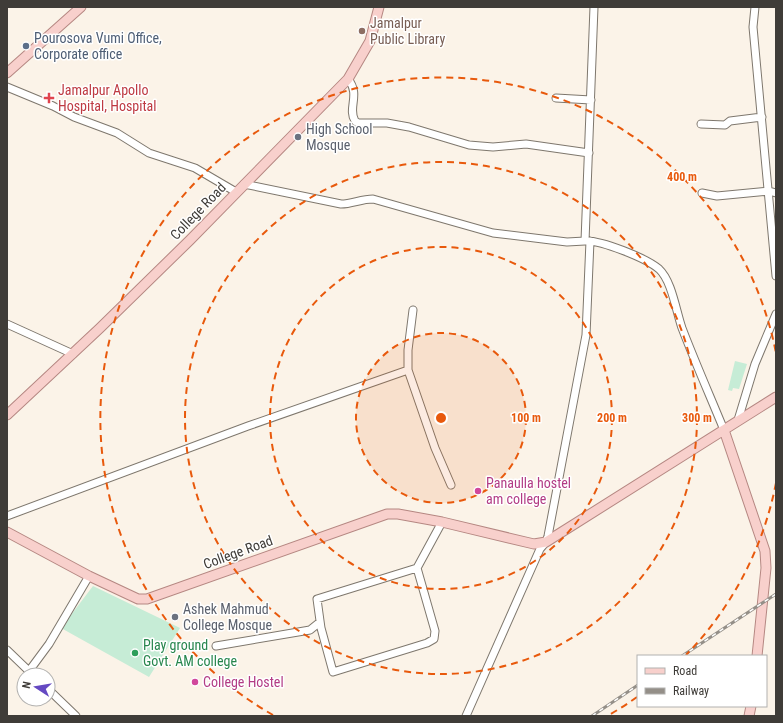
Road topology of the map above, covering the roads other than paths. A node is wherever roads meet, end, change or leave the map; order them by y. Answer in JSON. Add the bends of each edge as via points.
{"nodes":[{"id":1,"x":81,"y":7,"type":"edge"},
{"id":2,"x":379,"y":7,"type":"edge"},
{"id":3,"x":594,"y":7,"type":"edge"},
{"id":4,"x":755,"y":7,"type":"edge"},
{"id":5,"x":7,"y":73,"type":"edge"},
{"id":6,"x":348,"y":79,"type":"junction"},
{"id":7,"x":7,"y":88,"type":"edge"},
{"id":8,"x":556,"y":98,"type":"dead end"},
{"id":9,"x":591,"y":100,"type":"junction"},
{"id":10,"x":762,"y":117,"type":"junction"},
{"id":11,"x":701,"y":124,"type":"dead end"},
{"id":12,"x":589,"y":152,"type":"junction"},
{"id":13,"x":244,"y":184,"type":"junction"},
{"id":14,"x":236,"y":192,"type":"junction"},
{"id":15,"x":773,"y":192,"type":"edge"},
{"id":16,"x":702,"y":193,"type":"dead end"},
{"id":17,"x":588,"y":241,"type":"junction"},
{"id":18,"x":776,"y":276,"type":"edge"},
{"id":19,"x":413,"y":310,"type":"dead end"},
{"id":20,"x":776,"y":314,"type":"edge"},
{"id":21,"x":7,"y":324,"type":"edge"},
{"id":22,"x":73,"y":354,"type":"junction"},
{"id":23,"x":408,"y":370,"type":"junction"},
{"id":24,"x":776,"y":397,"type":"edge"},
{"id":25,"x":7,"y":415,"type":"edge"},
{"id":26,"x":738,"y":420,"type":"junction"},
{"id":27,"x":724,"y":430,"type":"junction"},
{"id":28,"x":451,"y":485,"type":"dead end"},
{"id":29,"x":7,"y":516,"type":"edge"},
{"id":30,"x":442,"y":522,"type":"junction"},
{"id":31,"x":7,"y":532,"type":"edge"},
{"id":32,"x":546,"y":542,"type":"junction"},
{"id":33,"x":417,"y":568,"type":"junction"},
{"id":34,"x":89,"y":576,"type":"junction"},
{"id":35,"x":320,"y":622,"type":"junction"},
{"id":36,"x":310,"y":630,"type":"junction"},
{"id":37,"x":323,"y":635,"type":"junction"},
{"id":38,"x":216,"y":646,"type":"dead end"},
{"id":39,"x":7,"y":650,"type":"edge"},
{"id":40,"x":757,"y":655,"type":"edge"},
{"id":41,"x":25,"y":667,"type":"edge"},
{"id":42,"x":35,"y":667,"type":"edge"},
{"id":43,"x":56,"y":697,"type":"edge"},
{"id":44,"x":76,"y":716,"type":"edge"},
{"id":45,"x":466,"y":716,"type":"edge"}],
"edges":[{"from":1,"to":5,"type":"main road"},
{"from":2,"to":6,"type":"main road","name":"College Road","via":[[370,41]]},
{"from":3,"to":9,"type":"street"},
{"from":4,"to":10,"type":"street","via":[[753,27]]},
{"from":6,"to":12,"type":"street","via":[[354,88],[353,115],[358,122],[409,127],[475,145],[493,147],[526,144]]},
{"from":6,"to":13,"type":"main road","name":"College Road"},
{"from":7,"to":14,"type":"street","via":[[117,133],[149,153],[195,168]]},
{"from":8,"to":9,"type":"street"},
{"from":9,"to":12,"type":"street"},
{"from":10,"to":11,"type":"street","via":[[730,121],[725,125]]},
{"from":10,"to":15,"type":"street"},
{"from":12,"to":17,"type":"street"},
{"from":13,"to":14,"type":"main road","name":"College Road"},
{"from":13,"to":17,"type":"street","via":[[341,204],[373,199],[493,233],[567,242]]},
{"from":14,"to":22,"type":"main road","name":"College Road"},
{"from":15,"to":16,"type":"street","via":[[717,196]]},
{"from":15,"to":18,"type":"street"},
{"from":17,"to":27,"type":"street","via":[[639,257],[659,269],[666,280],[682,327]]},
{"from":17,"to":32,"type":"street","via":[[586,335]]},
{"from":19,"to":23,"type":"street"},
{"from":20,"to":26,"type":"street","via":[[755,364]]},
{"from":21,"to":22,"type":"street"},
{"from":22,"to":25,"type":"main road","name":"College Road"},
{"from":23,"to":28,"type":"street","via":[[433,443]]},
{"from":23,"to":29,"type":"street"},
{"from":24,"to":26,"type":"main road"},
{"from":26,"to":27,"type":"main road"},
{"from":27,"to":32,"type":"main road"},
{"from":27,"to":40,"type":"main road","via":[[765,551],[766,568]]},
{"from":30,"to":32,"type":"main road","name":"College Road","via":[[534,544]]},
{"from":30,"to":33,"type":"street"},
{"from":30,"to":34,"type":"main road","name":"College Road","via":[[387,514],[147,600],[138,599]]},
{"from":31,"to":34,"type":"main road","name":"College Road"},
{"from":32,"to":45,"type":"street","via":[[540,549]]},
{"from":33,"to":35,"type":"street","via":[[317,599]]},
{"from":33,"to":37,"type":"street","via":[[435,631],[434,639],[333,672]]},
{"from":34,"to":42,"type":"street"},
{"from":35,"to":36,"type":"street"},
{"from":35,"to":37,"type":"street"},
{"from":36,"to":37,"type":"street"},
{"from":36,"to":38,"type":"street"},
{"from":39,"to":41,"type":"street"},
{"from":43,"to":44,"type":"street"}]}
